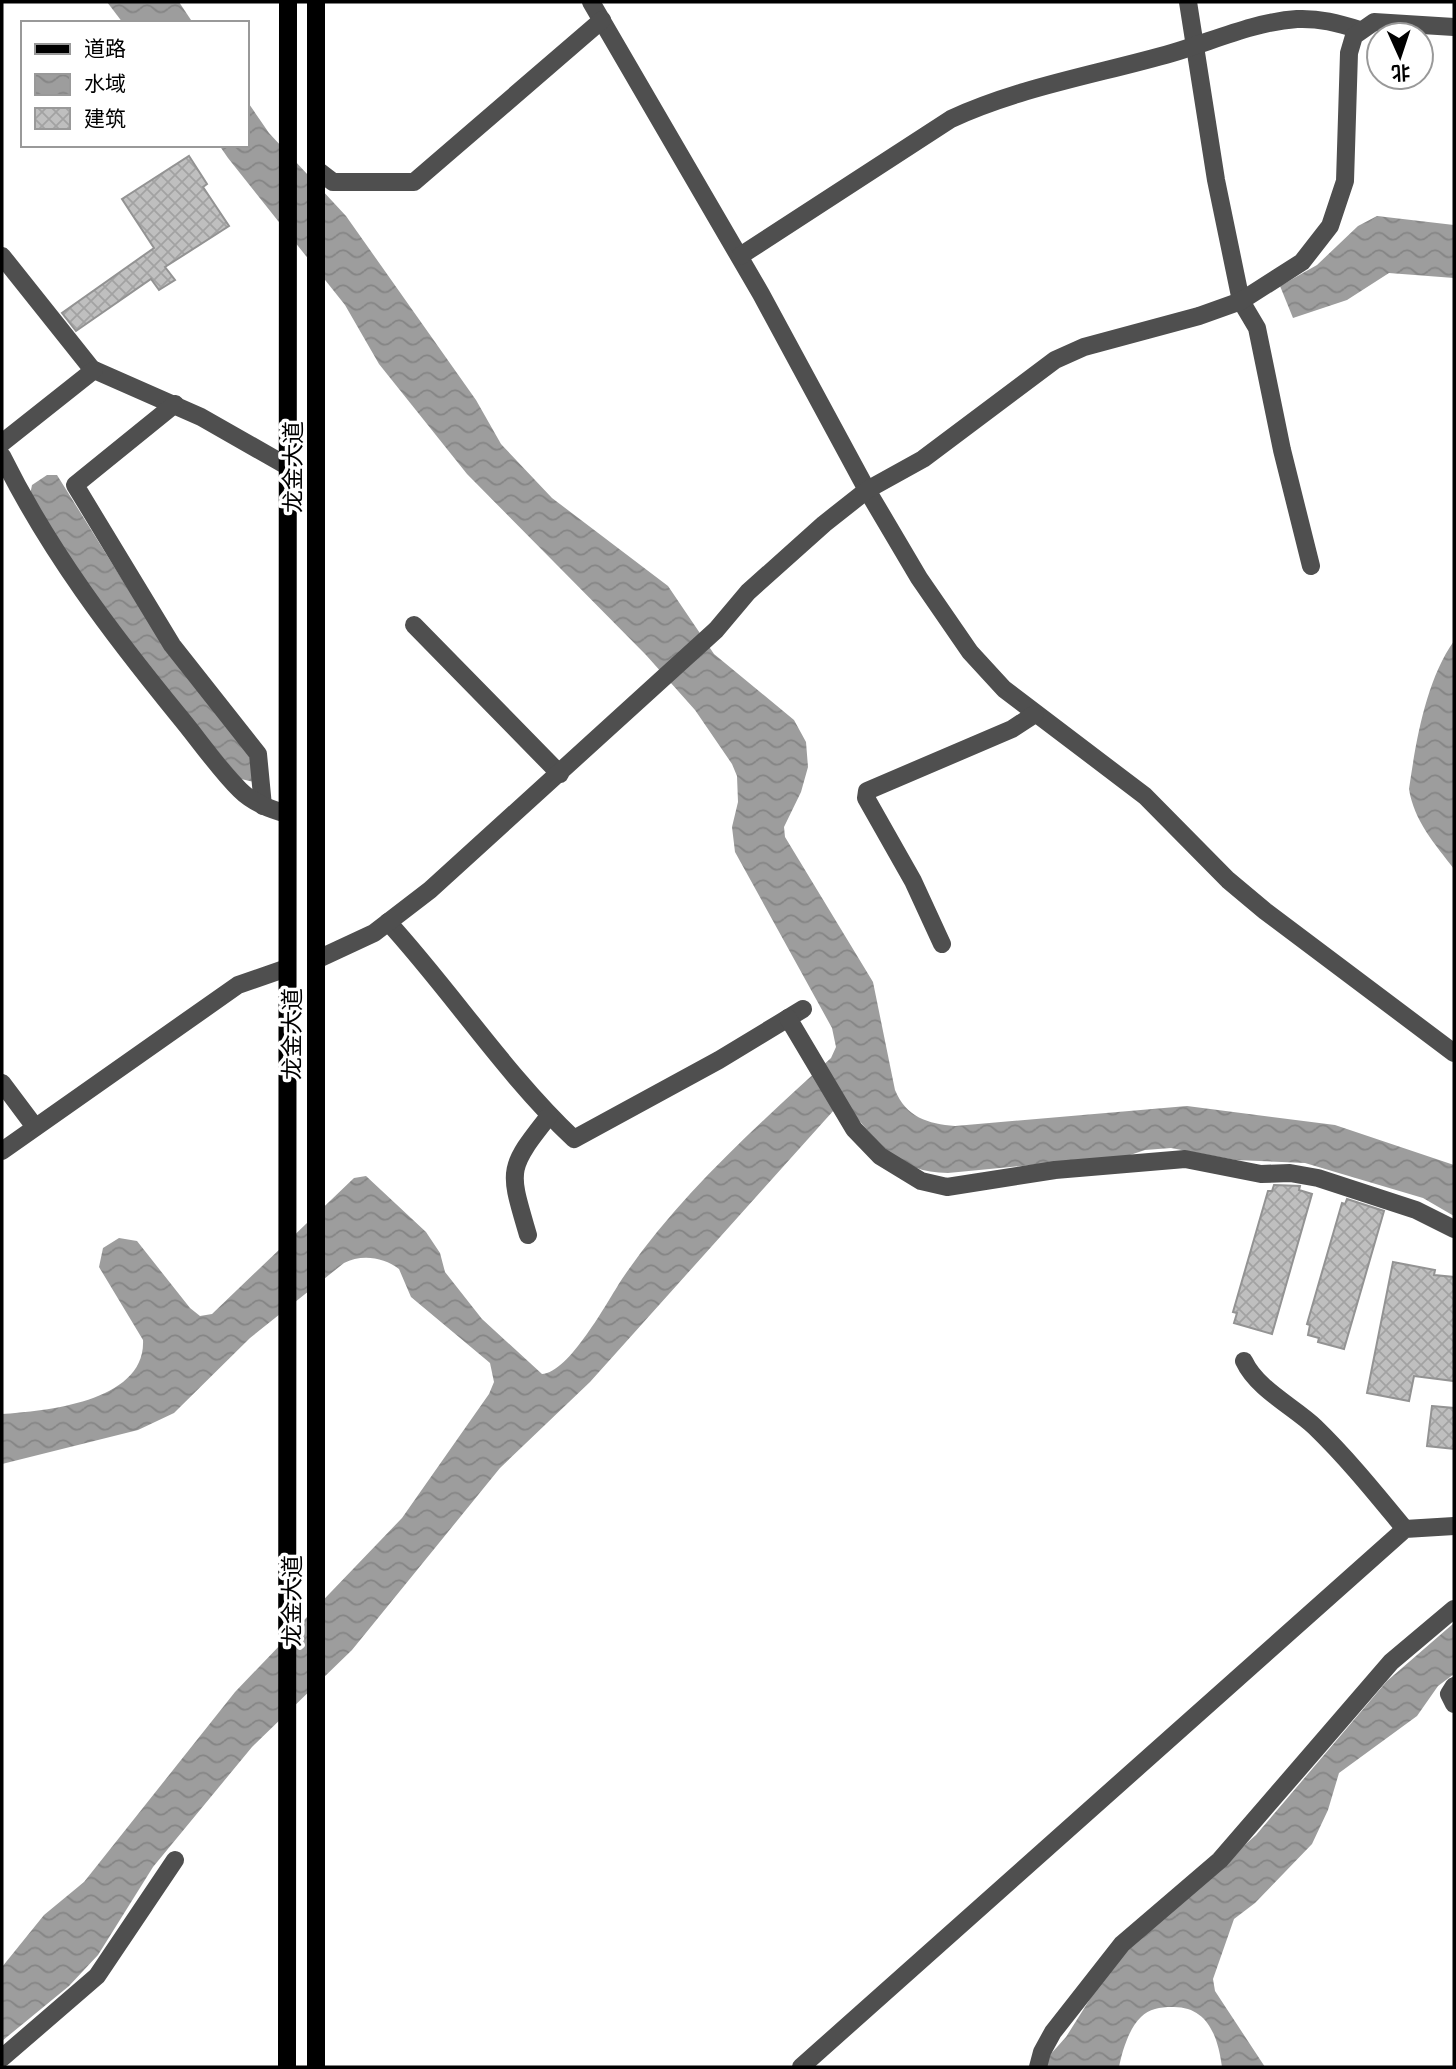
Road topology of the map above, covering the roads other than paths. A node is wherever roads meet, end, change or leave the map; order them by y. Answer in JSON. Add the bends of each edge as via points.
{"nodes":[{"id":1,"x":288,"y":2,"type":"edge"},
{"id":2,"x":316,"y":2,"type":"edge"},
{"id":3,"x":591,"y":2,"type":"edge"},
{"id":4,"x":1188,"y":2,"type":"edge"},
{"id":5,"x":601,"y":20,"type":"junction"},
{"id":6,"x":1454,"y":27,"type":"edge"},
{"id":7,"x":1360,"y":30,"type":"junction"},
{"id":8,"x":1196,"y":46,"type":"junction"},
{"id":9,"x":316,"y":169,"type":"junction"},
{"id":10,"x":2,"y":256,"type":"edge"},
{"id":11,"x":740,"y":256,"type":"junction"},
{"id":12,"x":1241,"y":301,"type":"junction"},
{"id":13,"x":94,"y":370,"type":"junction"},
{"id":14,"x":175,"y":404,"type":"junction"},
{"id":15,"x":2,"y":443,"type":"edge"},
{"id":16,"x":2,"y":456,"type":"edge"},
{"id":17,"x":287,"y":466,"type":"junction"},
{"id":18,"x":867,"y":490,"type":"junction"},
{"id":19,"x":1311,"y":566,"type":"dead end"},
{"id":20,"x":414,"y":625,"type":"dead end"},
{"id":21,"x":1035,"y":714,"type":"junction"},
{"id":22,"x":559,"y":774,"type":"junction"},
{"id":23,"x":263,"y":806,"type":"junction"},
{"id":24,"x":287,"y":814,"type":"junction"},
{"id":25,"x":388,"y":922,"type":"junction"},
{"id":26,"x":942,"y":944,"type":"dead end"},
{"id":27,"x":316,"y":960,"type":"junction"},
{"id":28,"x":287,"y":968,"type":"junction"},
{"id":29,"x":1454,"y":1053,"type":"edge"},
{"id":30,"x":2,"y":1083,"type":"edge"},
{"id":31,"x":549,"y":1116,"type":"junction"},
{"id":32,"x":35,"y":1127,"type":"junction"},
{"id":33,"x":2,"y":1151,"type":"edge"},
{"id":34,"x":1454,"y":1229,"type":"edge"},
{"id":35,"x":528,"y":1235,"type":"dead end"},
{"id":36,"x":1244,"y":1361,"type":"dead end"},
{"id":37,"x":1454,"y":1526,"type":"edge"},
{"id":38,"x":1405,"y":1529,"type":"junction"},
{"id":39,"x":1454,"y":1609,"type":"edge"},
{"id":40,"x":1454,"y":1686,"type":"edge"},
{"id":41,"x":1454,"y":1704,"type":"edge"},
{"id":42,"x":175,"y":1860,"type":"dead end"},
{"id":43,"x":2,"y":2058,"type":"edge"},
{"id":44,"x":287,"y":2067,"type":"edge"},
{"id":45,"x":316,"y":2067,"type":"edge"},
{"id":46,"x":801,"y":2067,"type":"edge"},
{"id":47,"x":1038,"y":2067,"type":"edge"}],
"edges":[{"from":1,"to":17,"type":"main road","name":"龙金大道"},
{"from":2,"to":9,"type":"main road","name":"龙金大道"},
{"from":3,"to":5,"type":"street"},
{"from":4,"to":8,"type":"street"},
{"from":5,"to":9,"type":"street","via":[[414,182],[333,182]]},
{"from":5,"to":11,"type":"street"},
{"from":6,"to":7,"type":"street","via":[[1383,21]]},
{"from":7,"to":8,"type":"street","via":[[1327,20],[1296,19],[1264,24]]},
{"from":7,"to":12,"type":"street","via":[[1349,53],[1345,181],[1330,226],[1302,262]]},
{"from":8,"to":11,"type":"street","via":[[989,101],[951,119]]},
{"from":8,"to":12,"type":"street","via":[[1216,180]]},
{"from":9,"to":27,"type":"main road","name":"龙金大道"},
{"from":10,"to":13,"type":"street"},
{"from":11,"to":18,"type":"street"},
{"from":12,"to":18,"type":"street","via":[[1070,353],[1041,369],[923,459]]},
{"from":12,"to":19,"type":"street","via":[[1257,328]]},
{"from":13,"to":14,"type":"street"},
{"from":13,"to":15,"type":"street"},
{"from":14,"to":17,"type":"street"},
{"from":14,"to":23,"type":"street","via":[[75,485],[172,645],[258,754]]},
{"from":16,"to":23,"type":"street","via":[[32,515],[115,635],[240,789]]},
{"from":17,"to":24,"type":"main road","name":"龙金大道"},
{"from":18,"to":21,"type":"street","via":[[970,652]]},
{"from":18,"to":22,"type":"street","via":[[782,560],[716,630]]},
{"from":20,"to":22,"type":"street"},
{"from":21,"to":26,"type":"street","via":[[1012,729],[867,790],[866,797],[914,881]]},
{"from":21,"to":29,"type":"street","via":[[1145,796],[1265,911]]},
{"from":22,"to":25,"type":"street"},
{"from":23,"to":24,"type":"street"},
{"from":24,"to":28,"type":"main road","name":"龙金大道"},
{"from":25,"to":27,"type":"street"},
{"from":25,"to":31,"type":"street"},
{"from":27,"to":45,"type":"main road","name":"龙金大道"},
{"from":28,"to":32,"type":"street","via":[[238,985]]},
{"from":28,"to":44,"type":"main road","name":"龙金大道"},
{"from":30,"to":32,"type":"street"},
{"from":31,"to":34,"type":"street","via":[[574,1139],[795,1013],[816,1066],[842,1111],[867,1143],[907,1175],[947,1187],[1185,1159],[1261,1174],[1318,1178],[1416,1210]]},
{"from":31,"to":35,"type":"street","via":[[514,1166],[513,1186]]},
{"from":32,"to":33,"type":"street"},
{"from":36,"to":38,"type":"street","via":[[1253,1375],[1313,1425],[1357,1470]]},
{"from":37,"to":38,"type":"street"},
{"from":38,"to":46,"type":"street"},
{"from":39,"to":47,"type":"street","via":[[1391,1662],[1220,1860],[1122,1944],[1052,2032]]},
{"from":40,"to":41,"type":"street","via":[[1448,1694]]},
{"from":42,"to":43,"type":"street","via":[[97,1976]]}]}
